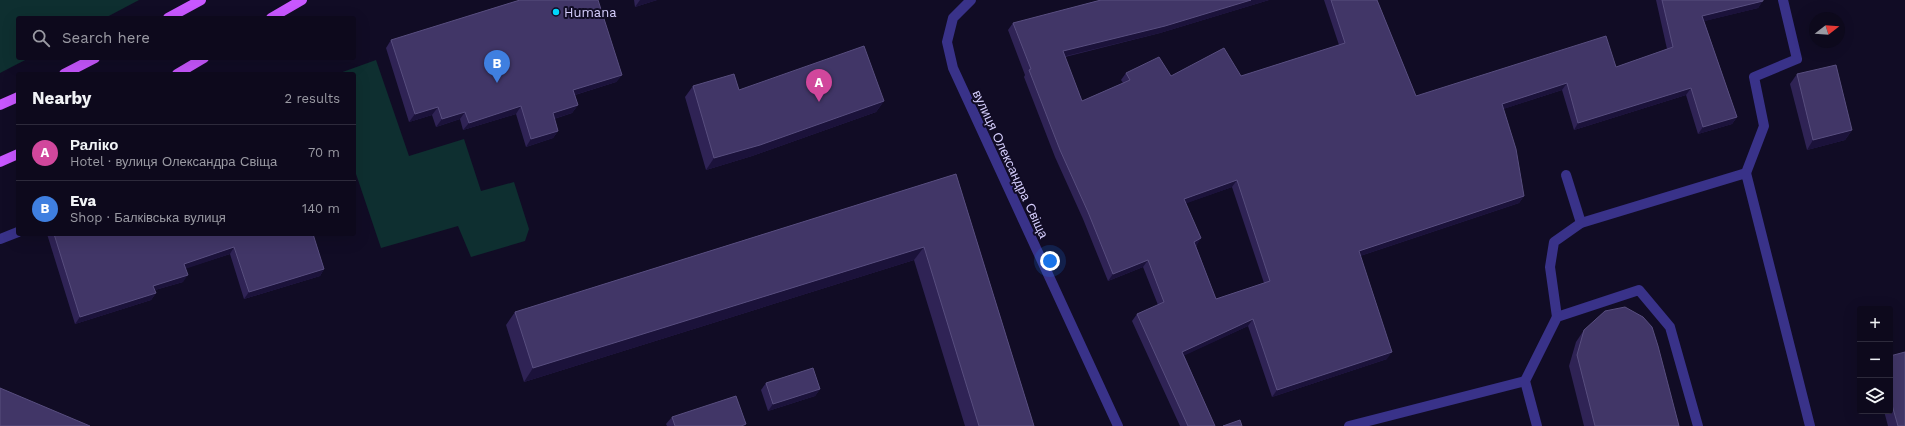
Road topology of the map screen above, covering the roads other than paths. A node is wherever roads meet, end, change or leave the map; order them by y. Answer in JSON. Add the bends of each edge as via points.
{"nodes":[{"id":1,"x":201,"y":0,"type":"edge"},
{"id":2,"x":302,"y":0,"type":"edge"},
{"id":3,"x":971,"y":0,"type":"edge"},
{"id":4,"x":1783,"y":0,"type":"edge"},
{"id":5,"x":172,"y":16,"type":"edge"},
{"id":6,"x":274,"y":16,"type":"edge"},
{"id":7,"x":91,"y":60,"type":"edge"},
{"id":8,"x":201,"y":60,"type":"edge"},
{"id":9,"x":68,"y":72,"type":"edge"},
{"id":10,"x":180,"y":72,"type":"edge"},
{"id":11,"x":16,"y":98,"type":"edge"},
{"id":12,"x":0,"y":105,"type":"edge"},
{"id":13,"x":16,"y":155,"type":"edge"},
{"id":14,"x":0,"y":162,"type":"edge"},
{"id":15,"x":1746,"y":172,"type":"junction"},
{"id":16,"x":1566,"y":175,"type":"dead end"},
{"id":17,"x":1581,"y":223,"type":"junction"},
{"id":18,"x":16,"y":233,"type":"edge"},
{"id":19,"x":0,"y":240,"type":"edge"},
{"id":20,"x":1557,"y":317,"type":"junction"},
{"id":21,"x":1525,"y":381,"type":"junction"},
{"id":22,"x":1118,"y":426,"type":"edge"},
{"id":23,"x":1349,"y":426,"type":"edge"},
{"id":24,"x":1537,"y":426,"type":"edge"},
{"id":25,"x":1698,"y":426,"type":"edge"},
{"id":26,"x":1810,"y":426,"type":"edge"}],
"edges":[{"from":1,"to":5,"type":"main road"},
{"from":2,"to":6,"type":"main road"},
{"from":3,"to":22,"type":"street","name":"вулиця Олександра Свіща","via":[[953,18],[947,42],[953,68]]},
{"from":4,"to":15,"type":"street","via":[[1797,59],[1754,77],[1764,126]]},
{"from":7,"to":9,"type":"main road"},
{"from":8,"to":10,"type":"main road"},
{"from":11,"to":12,"type":"main road"},
{"from":13,"to":14,"type":"main road"},
{"from":15,"to":17,"type":"street"},
{"from":15,"to":26,"type":"street"},
{"from":16,"to":17,"type":"street"},
{"from":17,"to":20,"type":"street","via":[[1554,242],[1550,267]]},
{"from":18,"to":19,"type":"street"},
{"from":20,"to":21,"type":"street"},
{"from":20,"to":25,"type":"street","via":[[1639,290],[1670,327]]},
{"from":21,"to":23,"type":"street"},
{"from":21,"to":24,"type":"street"}]}
